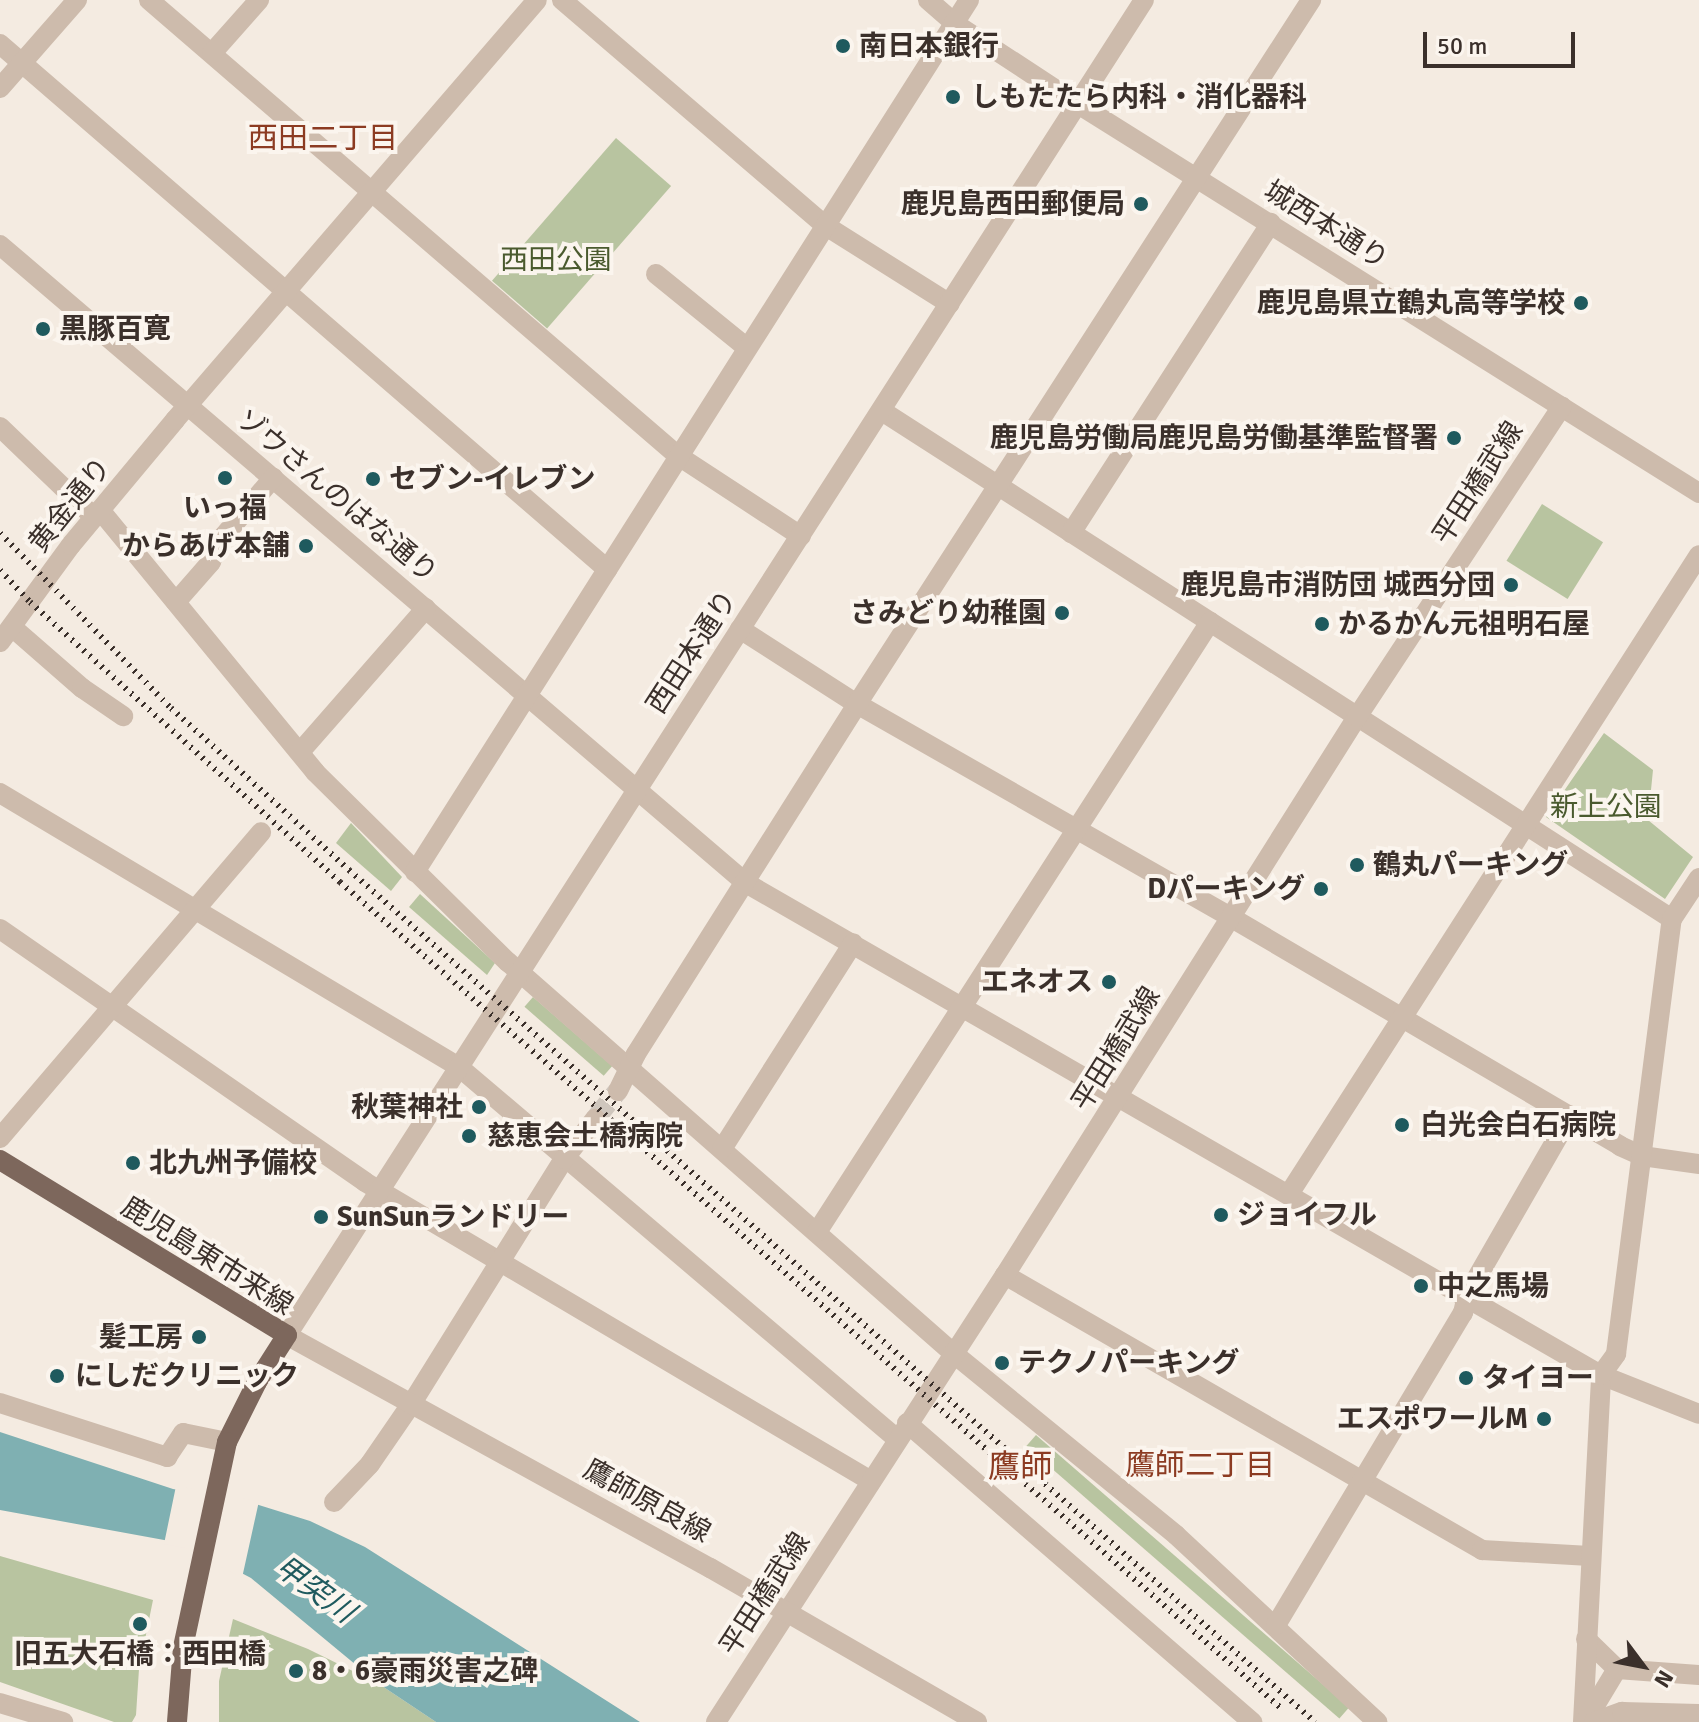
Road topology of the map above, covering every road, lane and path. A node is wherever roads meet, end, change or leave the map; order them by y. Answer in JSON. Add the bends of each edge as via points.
{"nodes":[{"id":1,"x":77,"y":0,"type":"edge"},
{"id":2,"x":149,"y":0,"type":"edge"},
{"id":3,"x":259,"y":0,"type":"edge"},
{"id":4,"x":537,"y":0,"type":"edge"},
{"id":5,"x":562,"y":0,"type":"edge"},
{"id":6,"x":928,"y":0,"type":"edge"},
{"id":7,"x":969,"y":0,"type":"edge"},
{"id":8,"x":1144,"y":0,"type":"edge"},
{"id":9,"x":1311,"y":0,"type":"edge"},
{"id":10,"x":954,"y":23,"type":"junction"},
{"id":11,"x":0,"y":44,"type":"edge"},
{"id":12,"x":212,"y":53,"type":"junction"},
{"id":13,"x":22,"y":63,"type":"junction"},
{"id":14,"x":0,"y":88,"type":"edge"},
{"id":15,"x":1078,"y":104,"type":"junction"},
{"id":16,"x":1196,"y":177,"type":"junction"},
{"id":17,"x":370,"y":192,"type":"junction"},
{"id":18,"x":1271,"y":223,"type":"junction"},
{"id":19,"x":826,"y":226,"type":"junction"},
{"id":20,"x":0,"y":245,"type":"edge"},
{"id":21,"x":656,"y":274,"type":"dead end"},
{"id":22,"x":286,"y":291,"type":"junction"},
{"id":23,"x":950,"y":304,"type":"junction"},
{"id":24,"x":747,"y":348,"type":"junction"},
{"id":25,"x":188,"y":406,"type":"junction"},
{"id":26,"x":1562,"y":406,"type":"junction"},
{"id":27,"x":882,"y":411,"type":"junction"},
{"id":28,"x":0,"y":427,"type":"edge"},
{"id":29,"x":677,"y":455,"type":"junction"},
{"id":30,"x":273,"y":478,"type":"junction"},
{"id":31,"x":1696,"y":483,"type":"edge"},
{"id":32,"x":999,"y":486,"type":"junction"},
{"id":33,"x":97,"y":514,"type":"junction"},
{"id":34,"x":1071,"y":533,"type":"junction"},
{"id":35,"x":801,"y":536,"type":"junction"},
{"id":36,"x":1699,"y":555,"type":"edge"},
{"id":37,"x":607,"y":569,"type":"junction"},
{"id":38,"x":176,"y":602,"type":"junction"},
{"id":39,"x":426,"y":608,"type":"junction"},
{"id":40,"x":1210,"y":622,"type":"junction"},
{"id":41,"x":740,"y":629,"type":"junction"},
{"id":42,"x":6,"y":635,"type":"edge"},
{"id":43,"x":526,"y":695,"type":"junction"},
{"id":44,"x":857,"y":704,"type":"junction"},
{"id":45,"x":123,"y":716,"type":"dead end"},
{"id":46,"x":1357,"y":717,"type":"junction"},
{"id":47,"x":300,"y":752,"type":"junction"},
{"id":48,"x":636,"y":791,"type":"junction"},
{"id":49,"x":0,"y":793,"type":"edge"},
{"id":50,"x":1525,"y":826,"type":"junction"},
{"id":51,"x":1075,"y":829,"type":"junction"},
{"id":52,"x":261,"y":832,"type":"dead end"},
{"id":53,"x":415,"y":872,"type":"junction"},
{"id":54,"x":1699,"y":878,"type":"edge"},
{"id":55,"x":746,"y":883,"type":"junction"},
{"id":56,"x":197,"y":911,"type":"junction"},
{"id":57,"x":1232,"y":918,"type":"junction"},
{"id":58,"x":1672,"y":919,"type":"junction"},
{"id":59,"x":0,"y":929,"type":"edge"},
{"id":60,"x":853,"y":943,"type":"junction"},
{"id":61,"x":521,"y":974,"type":"junction"},
{"id":62,"x":111,"y":1006,"type":"junction"},
{"id":63,"x":963,"y":1006,"type":"junction"},
{"id":64,"x":1403,"y":1017,"type":"junction"},
{"id":65,"x":459,"y":1067,"type":"junction"},
{"id":66,"x":629,"y":1068,"type":"junction"},
{"id":67,"x":618,"y":1091,"type":"tunnel mouth"},
{"id":68,"x":1119,"y":1097,"type":"junction"},
{"id":69,"x":1570,"y":1116,"type":"junction"},
{"id":70,"x":595,"y":1119,"type":"tunnel mouth"},
{"id":71,"x":0,"y":1138,"type":"edge"},
{"id":72,"x":722,"y":1149,"type":"junction"},
{"id":73,"x":1642,"y":1156,"type":"junction"},
{"id":74,"x":564,"y":1159,"type":"junction"},
{"id":75,"x":0,"y":1160,"type":"edge"},
{"id":76,"x":1699,"y":1164,"type":"edge"},
{"id":77,"x":380,"y":1191,"type":"junction"},
{"id":78,"x":1289,"y":1194,"type":"junction"},
{"id":79,"x":817,"y":1232,"type":"junction"},
{"id":80,"x":501,"y":1263,"type":"junction"},
{"id":81,"x":1005,"y":1275,"type":"junction"},
{"id":82,"x":1467,"y":1295,"type":"junction"},
{"id":83,"x":287,"y":1335,"type":"junction"},
{"id":84,"x":953,"y":1353,"type":"junction"},
{"id":85,"x":1601,"y":1375,"type":"junction"},
{"id":86,"x":0,"y":1403,"type":"edge"},
{"id":87,"x":412,"y":1403,"type":"junction"},
{"id":88,"x":1699,"y":1414,"type":"edge"},
{"id":89,"x":902,"y":1431,"type":"junction"},
{"id":90,"x":227,"y":1442,"type":"junction"},
{"id":91,"x":1361,"y":1480,"type":"junction"},
{"id":92,"x":871,"y":1481,"type":"junction"},
{"id":93,"x":334,"y":1502,"type":"dead end"},
{"id":94,"x":1590,"y":1556,"type":"junction"},
{"id":95,"x":786,"y":1611,"type":"junction"},
{"id":96,"x":1276,"y":1625,"type":"junction"},
{"id":97,"x":1586,"y":1639,"type":"junction"},
{"id":98,"x":1617,"y":1669,"type":"junction"},
{"id":99,"x":1699,"y":1675,"type":"edge"},
{"id":100,"x":0,"y":1703,"type":"edge"},
{"id":101,"x":1699,"y":1714,"type":"edge"},
{"id":102,"x":63,"y":1722,"type":"edge"},
{"id":103,"x":177,"y":1722,"type":"edge"},
{"id":104,"x":716,"y":1722,"type":"edge"},
{"id":105,"x":977,"y":1722,"type":"edge"},
{"id":106,"x":1252,"y":1722,"type":"edge"},
{"id":107,"x":1377,"y":1722,"type":"edge"},
{"id":108,"x":1584,"y":1722,"type":"edge"},
{"id":109,"x":1594,"y":1722,"type":"edge"}],
"edges":[{"from":1,"to":13,"type":"street"},
{"from":2,"to":12,"type":"street"},
{"from":3,"to":12,"type":"street"},
{"from":4,"to":17,"type":"street","name":"黄金通り"},
{"from":5,"to":19,"type":"street"},
{"from":6,"to":10,"type":"street","name":"城西本通り"},
{"from":7,"to":10,"type":"street"},
{"from":8,"to":15,"type":"street","name":"西田本通り"},
{"from":9,"to":16,"type":"street"},
{"from":10,"to":15,"type":"street","name":"城西本通り"},
{"from":10,"to":19,"type":"street"},
{"from":11,"to":13,"type":"street"},
{"from":12,"to":17,"type":"street"},
{"from":13,"to":14,"type":"street"},
{"from":13,"to":22,"type":"street"},
{"from":15,"to":16,"type":"street","name":"城西本通り"},
{"from":15,"to":23,"type":"street","name":"西田本通り"},
{"from":16,"to":18,"type":"street","name":"城西本通り"},
{"from":16,"to":32,"type":"street"},
{"from":17,"to":22,"type":"street","name":"黄金通り"},
{"from":17,"to":29,"type":"street"},
{"from":18,"to":26,"type":"street","name":"城西本通り"},
{"from":18,"to":34,"type":"street"},
{"from":19,"to":23,"type":"street"},
{"from":19,"to":24,"type":"street"},
{"from":20,"to":25,"type":"street","name":"ゾウさんのはな通り"},
{"from":21,"to":24,"type":"street"},
{"from":22,"to":25,"type":"street","name":"黄金通り"},
{"from":22,"to":37,"type":"street"},
{"from":23,"to":27,"type":"street","name":"西田本通り"},
{"from":24,"to":29,"type":"street"},
{"from":25,"to":30,"type":"street","name":"ゾウさんのはな通り"},
{"from":25,"to":33,"type":"street","name":"黄金通り"},
{"from":26,"to":31,"type":"street","name":"城西本通り"},
{"from":26,"to":46,"type":"street","name":"平田橋武線"},
{"from":27,"to":32,"type":"street"},
{"from":27,"to":35,"type":"street","name":"西田本通り"},
{"from":28,"to":33,"type":"street"},
{"from":29,"to":35,"type":"street"},
{"from":29,"to":37,"type":"street"},
{"from":30,"to":38,"type":"street"},
{"from":30,"to":39,"type":"street","name":"ゾウさんのはな通り"},
{"from":32,"to":34,"type":"street"},
{"from":32,"to":44,"type":"street"},
{"from":33,"to":38,"type":"street"},
{"from":33,"to":42,"type":"street","name":"黄金通り"},
{"from":34,"to":40,"type":"street"},
{"from":35,"to":41,"type":"street","name":"西田本通り"},
{"from":36,"to":50,"type":"street"},
{"from":37,"to":43,"type":"street"},
{"from":38,"to":47,"type":"street"},
{"from":39,"to":43,"type":"street","name":"ゾウさんのはな通り"},
{"from":39,"to":47,"type":"street"},
{"from":40,"to":46,"type":"street"},
{"from":40,"to":51,"type":"street"},
{"from":41,"to":44,"type":"street"},
{"from":41,"to":48,"type":"street","name":"西田本通り"},
{"from":42,"to":45,"type":"street"},
{"from":43,"to":48,"type":"street","name":"ゾウさんのはな通り"},
{"from":43,"to":53,"type":"street"},
{"from":44,"to":51,"type":"street"},
{"from":44,"to":55,"type":"street"},
{"from":46,"to":50,"type":"street"},
{"from":46,"to":57,"type":"street","name":"平田橋武線"},
{"from":47,"to":53,"type":"street"},
{"from":48,"to":55,"type":"street","name":"ゾウさんのはな通り"},
{"from":48,"to":61,"type":"street","name":"西田本通り"},
{"from":49,"to":56,"type":"street"},
{"from":50,"to":58,"type":"street"},
{"from":50,"to":64,"type":"street"},
{"from":51,"to":57,"type":"street"},
{"from":51,"to":63,"type":"street"},
{"from":52,"to":56,"type":"street"},
{"from":53,"to":61,"type":"street"},
{"from":54,"to":58,"type":"street"},
{"from":55,"to":60,"type":"street","name":"ゾウさんのはな通り"},
{"from":55,"to":66,"type":"street"},
{"from":56,"to":62,"type":"street"},
{"from":56,"to":65,"type":"street"},
{"from":57,"to":64,"type":"street"},
{"from":57,"to":68,"type":"street","name":"平田橋武線"},
{"from":58,"to":73,"type":"street"},
{"from":59,"to":62,"type":"street"},
{"from":60,"to":63,"type":"street","name":"ゾウさんのはな通り"},
{"from":60,"to":72,"type":"street"},
{"from":61,"to":65,"type":"street","name":"西田本通り"},
{"from":61,"to":66,"type":"street"},
{"from":62,"to":71,"type":"street"},
{"from":62,"to":77,"type":"street"},
{"from":63,"to":68,"type":"street","name":"ゾウさんのはな通り"},
{"from":63,"to":79,"type":"street"},
{"from":64,"to":69,"type":"street"},
{"from":64,"to":78,"type":"street"},
{"from":65,"to":74,"type":"street"},
{"from":65,"to":77,"type":"street","name":"西田本通り"},
{"from":66,"to":67,"type":"street"},
{"from":66,"to":72,"type":"street"},
{"from":68,"to":78,"type":"street","name":"ゾウさんのはな通り"},
{"from":68,"to":81,"type":"street","name":"平田橋武線"},
{"from":69,"to":73,"type":"street"},
{"from":69,"to":82,"type":"street"},
{"from":70,"to":74,"type":"street"},
{"from":72,"to":79,"type":"street"},
{"from":73,"to":76,"type":"street"},
{"from":73,"to":85,"type":"street","via":[[1616,1354]]},
{"from":74,"to":80,"type":"street"},
{"from":74,"to":89,"type":"street"},
{"from":75,"to":83,"type":"main road","name":"鹿児島東市来線"},
{"from":77,"to":80,"type":"street"},
{"from":77,"to":83,"type":"street","name":"西田本通り"},
{"from":78,"to":82,"type":"street","name":"ゾウさんのはな通り"},
{"from":79,"to":84,"type":"street"},
{"from":80,"to":87,"type":"street"},
{"from":80,"to":92,"type":"street"},
{"from":81,"to":84,"type":"street","name":"平田橋武線"},
{"from":81,"to":91,"type":"street"},
{"from":82,"to":85,"type":"street","name":"ゾウさんのはな通り"},
{"from":82,"to":91,"type":"street","via":[[1463,1313]]},
{"from":83,"to":87,"type":"street","name":"鷹師原良線"},
{"from":83,"to":90,"type":"main road","name":"鹿児島東市来線"},
{"from":84,"to":89,"type":"street","name":"平田橋武線"},
{"from":84,"to":96,"type":"street","via":[[1176,1535]]},
{"from":85,"to":88,"type":"street","name":"ゾウさんのはな通り"},
{"from":85,"to":94,"type":"street"},
{"from":86,"to":90,"type":"street","via":[[167,1457],[183,1433]]},
{"from":87,"to":93,"type":"street","via":[[370,1464]]},
{"from":87,"to":95,"type":"street","name":"鷹師原良線"},
{"from":89,"to":92,"type":"street","name":"平田橋武線"},
{"from":89,"to":106,"type":"street"},
{"from":90,"to":103,"type":"main road","name":"鹿児島東市来線","via":[[183,1647]]},
{"from":91,"to":94,"type":"street","via":[[1482,1550]]},
{"from":91,"to":96,"type":"street"},
{"from":92,"to":95,"type":"street","name":"平田橋武線"},
{"from":94,"to":97,"type":"street"},
{"from":95,"to":104,"type":"street","name":"平田橋武線"},
{"from":95,"to":105,"type":"street","name":"鷹師原良線"},
{"from":96,"to":107,"type":"street"},
{"from":97,"to":98,"type":"street"},
{"from":97,"to":108,"type":"street"},
{"from":98,"to":99,"type":"street"},
{"from":98,"to":108,"type":"street"},
{"from":100,"to":102,"type":"street"},
{"from":101,"to":109,"type":"street","via":[[1622,1712]]}]}
